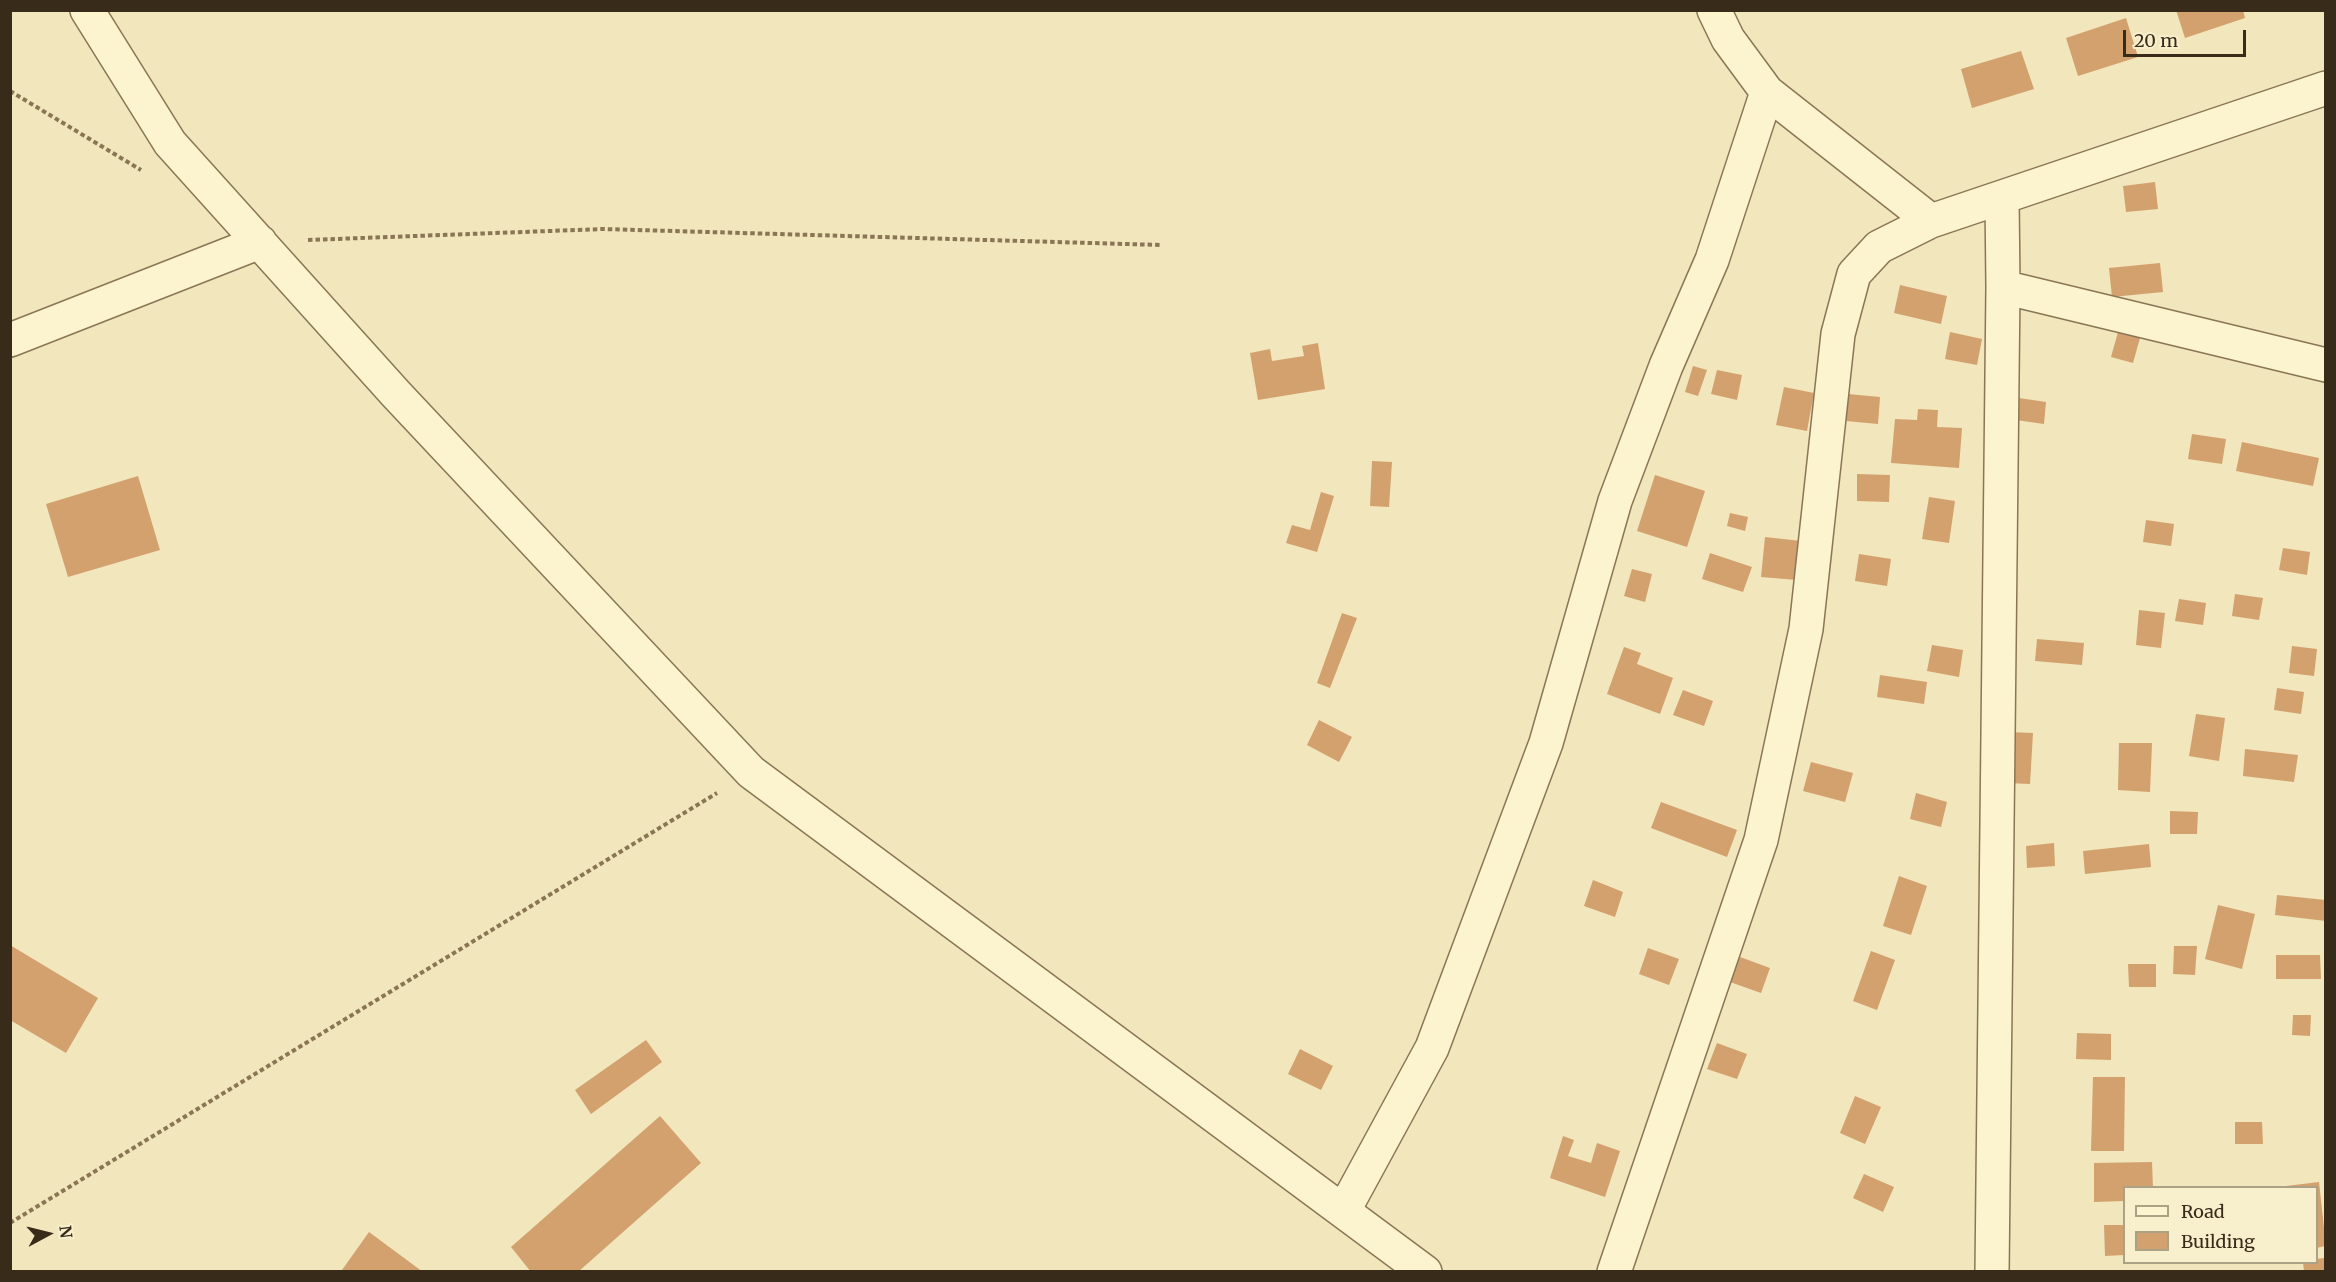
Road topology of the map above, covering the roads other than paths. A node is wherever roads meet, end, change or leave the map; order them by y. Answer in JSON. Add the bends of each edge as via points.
{"nodes":[{"id":1,"x":87,"y":10,"type":"edge"},
{"id":2,"x":1714,"y":10,"type":"edge"},
{"id":3,"x":2325,"y":88,"type":"edge"},
{"id":4,"x":1767,"y":93,"type":"junction"},
{"id":5,"x":2002,"y":198,"type":"junction"},
{"id":6,"x":1931,"y":221,"type":"junction"},
{"id":7,"x":260,"y":242,"type":"junction"},
{"id":8,"x":2003,"y":287,"type":"junction"},
{"id":9,"x":10,"y":340,"type":"edge"},
{"id":10,"x":2325,"y":365,"type":"edge"},
{"id":11,"x":1344,"y":1210,"type":"junction"},
{"id":12,"x":1425,"y":1272,"type":"edge"},
{"id":13,"x":1614,"y":1272,"type":"edge"},
{"id":14,"x":1992,"y":1272,"type":"edge"}],
"edges":[{"from":1,"to":7,"type":"street","via":[[170,143]]},
{"from":2,"to":4,"type":"street","via":[[1728,39]]},
{"from":3,"to":5,"type":"street"},
{"from":4,"to":6,"type":"street"},
{"from":4,"to":11,"type":"street","via":[[1712,260],[1666,366],[1615,501],[1546,742],[1432,1048]]},
{"from":5,"to":6,"type":"street"},
{"from":5,"to":8,"type":"street"},
{"from":6,"to":13,"type":"street","via":[[1879,247],[1854,274],[1838,334],[1806,629],[1761,840]]},
{"from":7,"to":9,"type":"street"},
{"from":7,"to":11,"type":"street","via":[[396,394],[751,772]]},
{"from":8,"to":10,"type":"street"},
{"from":8,"to":14,"type":"street"},
{"from":11,"to":12,"type":"street"}]}
